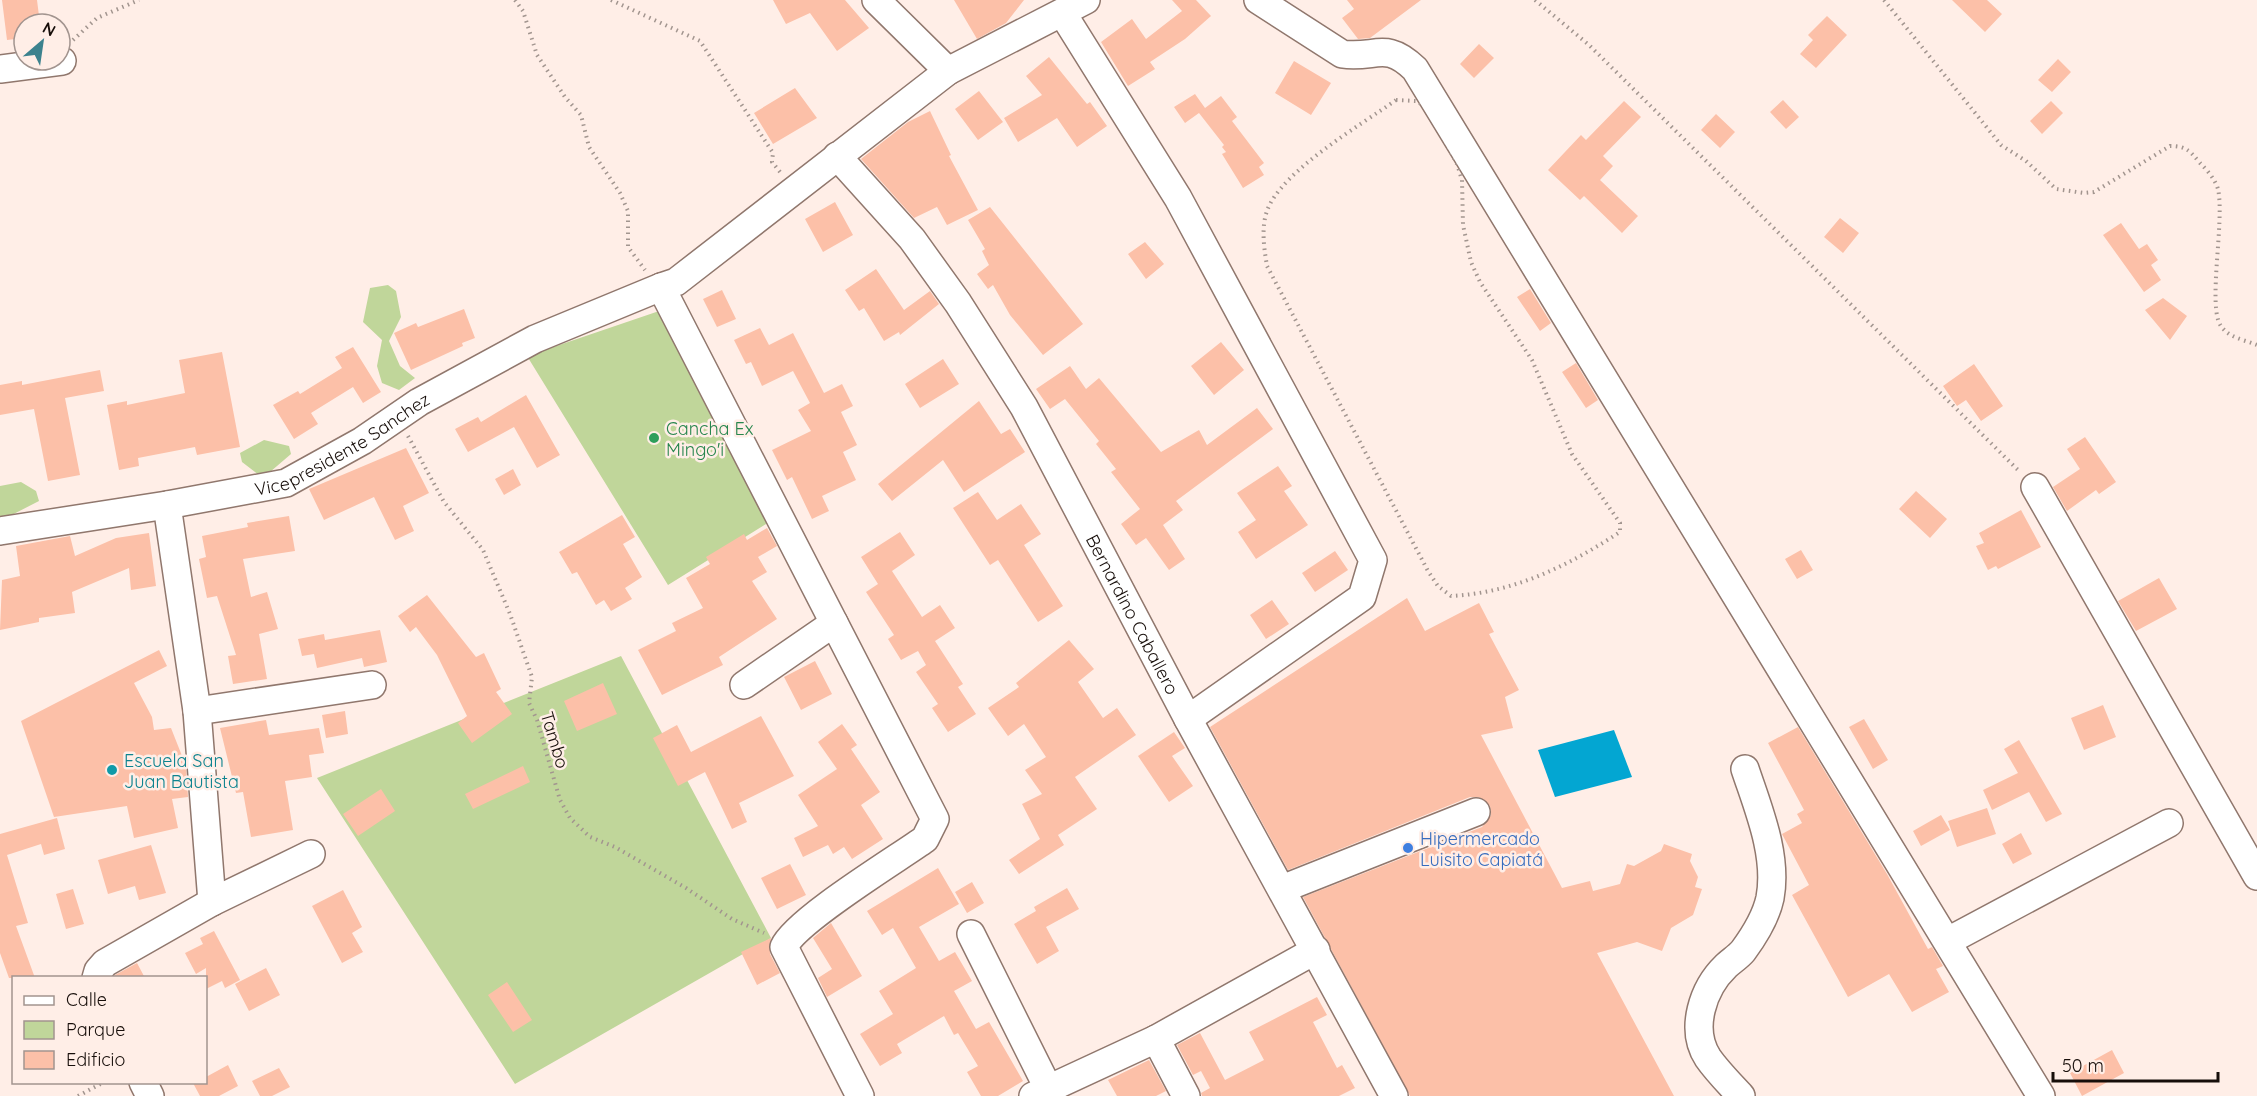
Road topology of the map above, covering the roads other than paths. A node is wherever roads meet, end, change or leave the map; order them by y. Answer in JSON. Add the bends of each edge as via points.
{"nodes":[{"id":1,"x":876,"y":0,"type":"edge"},
{"id":2,"x":1086,"y":0,"type":"edge"},
{"id":3,"x":1258,"y":0,"type":"edge"},
{"id":4,"x":1063,"y":14,"type":"junction"},
{"id":5,"x":948,"y":71,"type":"junction"},
{"id":6,"x":837,"y":156,"type":"junction"},
{"id":7,"x":668,"y":284,"type":"junction"},
{"id":8,"x":2035,"y":487,"type":"road end"},
{"id":9,"x":167,"y":505,"type":"junction"},
{"id":10,"x":0,"y":531,"type":"edge"},
{"id":11,"x":834,"y":623,"type":"junction"},
{"id":12,"x":744,"y":685,"type":"dead end"},
{"id":13,"x":372,"y":686,"type":"dead end"},
{"id":14,"x":197,"y":711,"type":"junction"},
{"id":15,"x":1188,"y":719,"type":"junction"},
{"id":16,"x":1745,"y":769,"type":"dead end"},
{"id":17,"x":1476,"y":812,"type":"dead end"},
{"id":18,"x":2169,"y":823,"type":"dead end"},
{"id":19,"x":311,"y":854,"type":"dead end"},
{"id":20,"x":2257,"y":876,"type":"edge"},
{"id":21,"x":1282,"y":889,"type":"junction"},
{"id":22,"x":212,"y":902,"type":"junction"},
{"id":23,"x":971,"y":934,"type":"dead end"},
{"id":24,"x":1948,"y":941,"type":"junction"},
{"id":25,"x":1316,"y":950,"type":"junction"},
{"id":26,"x":97,"y":976,"type":"edge"},
{"id":27,"x":1156,"y":1039,"type":"junction"},
{"id":28,"x":1045,"y":1094,"type":"edge"},
{"id":29,"x":860,"y":1096,"type":"edge"},
{"id":30,"x":1186,"y":1096,"type":"edge"},
{"id":31,"x":1394,"y":1096,"type":"edge"},
{"id":32,"x":1741,"y":1096,"type":"edge"},
{"id":33,"x":2041,"y":1096,"type":"edge"}],
"edges":[{"from":1,"to":5,"type":"street"},
{"from":2,"to":4,"type":"street","name":"Vicepresidente Sanchez"},
{"from":3,"to":24,"type":"street","via":[[1342,54],[1381,52],[1401,56],[1415,69]]},
{"from":4,"to":5,"type":"street","name":"Vicepresidente Sanchez"},
{"from":4,"to":15,"type":"street","via":[[1178,198],[1372,560],[1362,597]]},
{"from":5,"to":6,"type":"street","name":"Vicepresidente Sanchez"},
{"from":6,"to":7,"type":"street","name":"Vicepresidente Sanchez"},
{"from":6,"to":15,"type":"street","name":"Bernardino Caballero","via":[[912,239],[1024,407]]},
{"from":7,"to":9,"type":"street","name":"Vicepresidente Sanchez","via":[[535,339],[399,414],[362,441],[286,483]]},
{"from":7,"to":11,"type":"street"},
{"from":8,"to":20,"type":"street"},
{"from":9,"to":10,"type":"street","name":"Vicepresidente Sanchez"},
{"from":9,"to":14,"type":"street"},
{"from":11,"to":12,"type":"street"},
{"from":11,"to":29,"type":"street","via":[[935,819],[925,839],[805,922],[784,947]]},
{"from":13,"to":14,"type":"street"},
{"from":14,"to":22,"type":"street"},
{"from":15,"to":21,"type":"street","name":"Bernardino Caballero"},
{"from":16,"to":32,"type":"street","via":[[1767,842],[1770,896],[1765,915],[1742,953],[1711,984],[1698,1027],[1708,1058]]},
{"from":17,"to":21,"type":"street"},
{"from":18,"to":24,"type":"street"},
{"from":19,"to":22,"type":"street"},
{"from":21,"to":25,"type":"street","name":"Bernardino Caballero"},
{"from":22,"to":26,"type":"street","via":[[105,963]]},
{"from":23,"to":28,"type":"street"},
{"from":24,"to":33,"type":"street"},
{"from":25,"to":27,"type":"street"},
{"from":25,"to":31,"type":"street","name":"Bernardino Caballero"},
{"from":27,"to":28,"type":"street"},
{"from":27,"to":30,"type":"street"}]}
